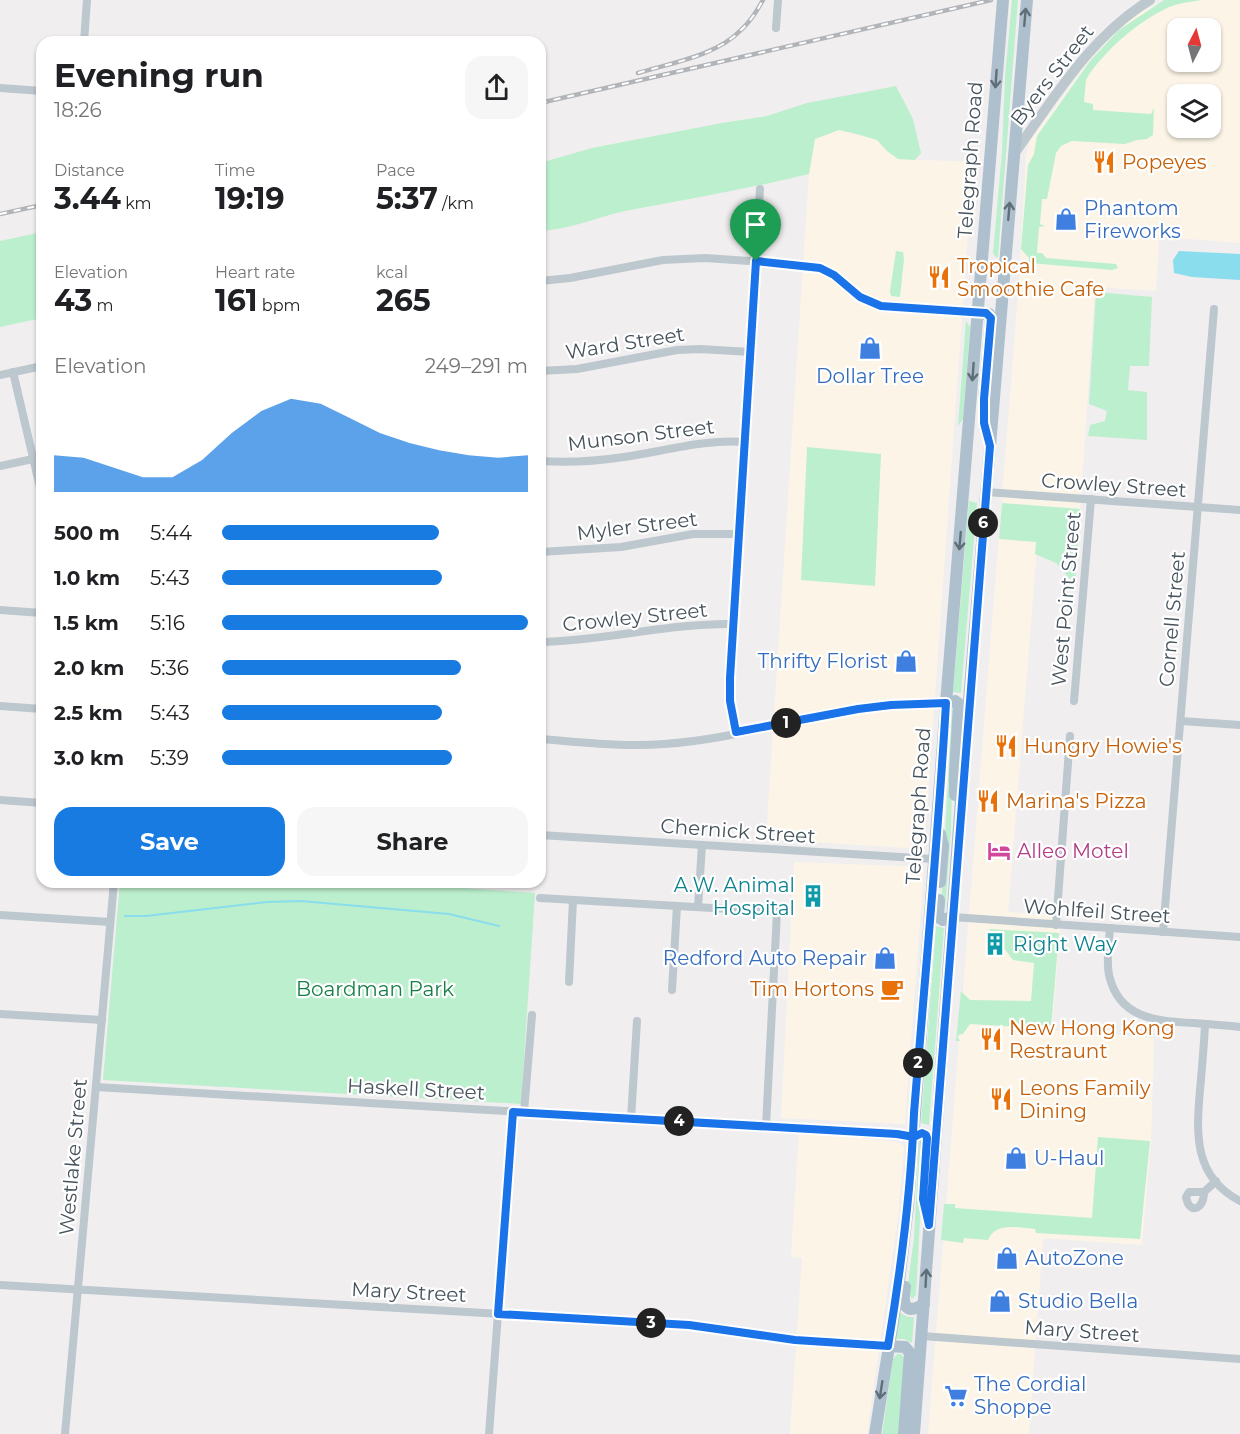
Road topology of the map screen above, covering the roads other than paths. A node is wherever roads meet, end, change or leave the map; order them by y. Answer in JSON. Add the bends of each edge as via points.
{"nodes":[{"id":1,"x":87,"y":0,"type":"edge"},
{"id":2,"x":778,"y":0,"type":"edge"},
{"id":3,"x":1003,"y":0,"type":"edge"},
{"id":4,"x":1027,"y":0,"type":"edge"},
{"id":5,"x":1150,"y":0,"type":"edge"},
{"id":6,"x":776,"y":28,"type":"dead end"},
{"id":7,"x":84,"y":36,"type":"edge"},
{"id":8,"x":0,"y":88,"type":"edge"},
{"id":9,"x":36,"y":91,"type":"edge"},
{"id":10,"x":1014,"y":154,"type":"junction"},
{"id":11,"x":760,"y":189,"type":"dead end"},
{"id":12,"x":756,"y":261,"type":"junction"},
{"id":13,"x":982,"y":262,"type":"junction"},
{"id":14,"x":1004,"y":270,"type":"junction"},
{"id":15,"x":546,"y":280,"type":"edge"},
{"id":16,"x":1214,"y":309,"type":"dead end"},
{"id":17,"x":977,"y":314,"type":"junction"},
{"id":18,"x":751,"y":352,"type":"junction"},
{"id":19,"x":36,"y":367,"type":"edge"},
{"id":20,"x":546,"y":371,"type":"edge"},
{"id":21,"x":13,"y":372,"type":"junction"},
{"id":22,"x":0,"y":375,"type":"edge"},
{"id":23,"x":970,"y":406,"type":"junction"},
{"id":24,"x":745,"y":442,"type":"junction"},
{"id":25,"x":990,"y":446,"type":"junction"},
{"id":26,"x":36,"y":458,"type":"edge"},
{"id":27,"x":32,"y":459,"type":"junction"},
{"id":28,"x":546,"y":461,"type":"edge"},
{"id":29,"x":0,"y":466,"type":"edge"},
{"id":30,"x":36,"y":474,"type":"edge"},
{"id":31,"x":986,"y":492,"type":"junction"},
{"id":32,"x":1091,"y":500,"type":"junction"},
{"id":33,"x":1198,"y":507,"type":"junction"},
{"id":34,"x":1240,"y":510,"type":"edge"},
{"id":35,"x":739,"y":534,"type":"junction"},
{"id":36,"x":546,"y":552,"type":"edge"},
{"id":37,"x":0,"y":610,"type":"edge"},
{"id":38,"x":36,"y":613,"type":"edge"},
{"id":39,"x":733,"y":624,"type":"junction"},
{"id":40,"x":546,"y":642,"type":"edge"},
{"id":41,"x":1074,"y":701,"type":"dead end"},
{"id":42,"x":946,"y":703,"type":"junction"},
{"id":43,"x":0,"y":706,"type":"edge"},
{"id":44,"x":36,"y":709,"type":"edge"},
{"id":45,"x":1181,"y":721,"type":"junction"},
{"id":46,"x":1240,"y":725,"type":"edge"},
{"id":47,"x":736,"y":732,"type":"junction"},
{"id":48,"x":1070,"y":736,"type":"dead end"},
{"id":49,"x":546,"y":739,"type":"edge"},
{"id":50,"x":0,"y":800,"type":"edge"},
{"id":51,"x":36,"y":803,"type":"edge"},
{"id":52,"x":960,"y":813,"type":"junction"},
{"id":53,"x":937,"y":818,"type":"junction"},
{"id":54,"x":546,"y":835,"type":"edge"},
{"id":55,"x":702,"y":845,"type":"junction"},
{"id":56,"x":933,"y":859,"type":"junction"},
{"id":57,"x":113,"y":888,"type":"edge"},
{"id":58,"x":540,"y":898,"type":"dead end"},
{"id":59,"x":573,"y":900,"type":"junction"},
{"id":60,"x":677,"y":906,"type":"junction"},
{"id":61,"x":698,"y":908,"type":"junction"},
{"id":62,"x":0,"y":915,"type":"edge"},
{"id":63,"x":952,"y":917,"type":"junction"},
{"id":64,"x":110,"y":922,"type":"junction"},
{"id":65,"x":1056,"y":925,"type":"junction"},
{"id":66,"x":1110,"y":928,"type":"junction"},
{"id":67,"x":1163,"y":932,"type":"junction"},
{"id":68,"x":1240,"y":937,"type":"edge"},
{"id":69,"x":569,"y":982,"type":"dead end"},
{"id":70,"x":672,"y":990,"type":"dead end"},
{"id":71,"x":0,"y":1014,"type":"edge"},
{"id":72,"x":532,"y":1015,"type":"dead end"},
{"id":73,"x":102,"y":1020,"type":"junction"},
{"id":74,"x":637,"y":1021,"type":"dead end"},
{"id":75,"x":1205,"y":1024,"type":"junction"},
{"id":76,"x":1240,"y":1027,"type":"edge"},
{"id":77,"x":96,"y":1087,"type":"junction"},
{"id":78,"x":513,"y":1112,"type":"junction"},
{"id":79,"x":524,"y":1112,"type":"junction"},
{"id":80,"x":631,"y":1119,"type":"junction"},
{"id":81,"x":766,"y":1126,"type":"junction"},
{"id":82,"x":914,"y":1137,"type":"junction"},
{"id":83,"x":1216,"y":1182,"type":"junction"},
{"id":84,"x":1204,"y":1192,"type":"dead end"},
{"id":85,"x":1240,"y":1201,"type":"edge"},
{"id":86,"x":908,"y":1206,"type":"junction"},
{"id":87,"x":929,"y":1225,"type":"junction"},
{"id":88,"x":0,"y":1285,"type":"edge"},
{"id":89,"x":78,"y":1290,"type":"junction"},
{"id":90,"x":924,"y":1304,"type":"junction"},
{"id":91,"x":498,"y":1314,"type":"junction"},
{"id":92,"x":922,"y":1336,"type":"junction"},
{"id":93,"x":888,"y":1346,"type":"junction"},
{"id":94,"x":1240,"y":1359,"type":"edge"},
{"id":95,"x":65,"y":1434,"type":"edge"},
{"id":96,"x":489,"y":1434,"type":"edge"},
{"id":97,"x":875,"y":1434,"type":"edge"},
{"id":98,"x":904,"y":1434,"type":"edge"},
{"id":99,"x":914,"y":1434,"type":"edge"}],
"edges":[{"from":1,"to":7,"type":"street"},
{"from":2,"to":6,"type":"street"},
{"from":3,"to":13,"type":"main road","name":"Telegraph Road","one_way":true},
{"from":10,"to":4,"type":"main road","one_way":true},
{"from":5,"to":10,"type":"street","name":"Byers Street","via":[[1110,30],[1084,57]]},
{"from":8,"to":9,"type":"street"},
{"from":14,"to":10,"type":"main road","one_way":true},
{"from":11,"to":12,"type":"street"},
{"from":12,"to":15,"type":"street","via":[[670,260]]},
{"from":12,"to":17,"type":"street","via":[[820,268],[860,297],[881,306]]},
{"from":12,"to":18,"type":"street"},
{"from":13,"to":14,"type":"main road","via":[[991,269]]},
{"from":13,"to":17,"type":"main road","name":"Telegraph Road"},
{"from":14,"to":25,"type":"main road"},
{"from":16,"to":33,"type":"street","name":"Cornell Street"},
{"from":17,"to":23,"type":"main road","name":"Telegraph Road","one_way":true},
{"from":17,"to":25,"type":"main road","via":[[986,313],[991,318],[984,399],[984,423]]},
{"from":18,"to":20,"type":"street","name":"Ward Street","via":[[677,350],[577,369]]},
{"from":18,"to":24,"type":"street"},
{"from":19,"to":21,"type":"street"},
{"from":21,"to":22,"type":"street"},
{"from":21,"to":27,"type":"street"},
{"from":23,"to":31,"type":"main road","via":[[975,422],[972,492]]},
{"from":23,"to":42,"type":"main road","name":"Telegraph Road","one_way":true},
{"from":24,"to":28,"type":"street","name":"Munson Street","via":[[696,444],[593,460]]},
{"from":24,"to":35,"type":"street"},
{"from":25,"to":31,"type":"main road"},
{"from":26,"to":27,"type":"street"},
{"from":27,"to":29,"type":"street"},
{"from":27,"to":30,"type":"street"},
{"from":31,"to":32,"type":"street","name":"Crowley Street"},
{"from":31,"to":52,"type":"main road"},
{"from":32,"to":33,"type":"street","name":"Crowley Street"},
{"from":32,"to":41,"type":"street","name":"West Point Street"},
{"from":33,"to":34,"type":"street","name":"Crowley Street"},
{"from":33,"to":45,"type":"street","name":"Cornell Street"},
{"from":35,"to":36,"type":"street","name":"Myler Street","via":[[693,534],[593,550]]},
{"from":35,"to":39,"type":"street"},
{"from":37,"to":38,"type":"street"},
{"from":39,"to":40,"type":"street","name":"Crowley Street","via":[[685,625],[594,640]]},
{"from":39,"to":47,"type":"street","via":[[730,693]]},
{"from":42,"to":47,"type":"street","via":[[858,709]]},
{"from":42,"to":52,"type":"main road","via":[[959,704],[954,791]]},
{"from":42,"to":53,"type":"main road","name":"Telegraph Road"},
{"from":43,"to":44,"type":"street"},
{"from":45,"to":46,"type":"street"},
{"from":45,"to":67,"type":"street","name":"Cornell Street"},
{"from":47,"to":49,"type":"street","via":[[653,744]]},
{"from":48,"to":65,"type":"street"},
{"from":50,"to":51,"type":"street"},
{"from":52,"to":63,"type":"main road"},
{"from":53,"to":56,"type":"main road","name":"Telegraph Road"},
{"from":53,"to":63,"type":"main road","via":[[943,846],[938,917]]},
{"from":54,"to":55,"type":"street","name":"Chernick Street"},
{"from":55,"to":56,"type":"street","name":"Chernick Street"},
{"from":55,"to":61,"type":"street"},
{"from":56,"to":82,"type":"main road","name":"Telegraph Road"},
{"from":57,"to":64,"type":"street","name":"Westlake Street"},
{"from":58,"to":59,"type":"street"},
{"from":59,"to":60,"type":"street"},
{"from":59,"to":69,"type":"street"},
{"from":60,"to":61,"type":"street"},
{"from":60,"to":70,"type":"street"},
{"from":61,"to":81,"type":"street","via":[[779,912]]},
{"from":62,"to":64,"type":"street"},
{"from":63,"to":65,"type":"street","name":"Wohlfeil Street"},
{"from":63,"to":87,"type":"main road"},
{"from":64,"to":73,"type":"street","name":"Westlake Street"},
{"from":65,"to":66,"type":"street","name":"Wohlfeil Street"},
{"from":66,"to":67,"type":"street","name":"Wohlfeil Street"},
{"from":66,"to":75,"type":"street","via":[[1109,975],[1125,1004],[1151,1020]]},
{"from":67,"to":68,"type":"street","name":"Wohlfeil Street"},
{"from":71,"to":73,"type":"street"},
{"from":72,"to":79,"type":"street"},
{"from":73,"to":77,"type":"street","name":"Westlake Street"},
{"from":74,"to":80,"type":"street"},
{"from":75,"to":76,"type":"street"},
{"from":75,"to":83,"type":"street","via":[[1198,1134],[1203,1160]]},
{"from":77,"to":78,"type":"street","name":"Haskell Street"},
{"from":77,"to":89,"type":"street","name":"Westlake Street"},
{"from":78,"to":79,"type":"street","name":"Haskell Street"},
{"from":78,"to":91,"type":"street"},
{"from":79,"to":80,"type":"street","name":"Haskell Street"},
{"from":80,"to":81,"type":"street","name":"Haskell Street"},
{"from":81,"to":82,"type":"street","name":"Haskell Street"},
{"from":82,"to":86,"type":"main road","name":"Telegraph Road"},
{"from":82,"to":87,"type":"main road","via":[[922,1133],[927,1138],[923,1199]]},
{"from":83,"to":84,"type":"street"},
{"from":83,"to":85,"type":"street"},
{"from":86,"to":90,"type":"main road","via":[[913,1222],[903,1302],[913,1309]]},
{"from":86,"to":93,"type":"main road","name":"Telegraph Road"},
{"from":90,"to":87,"type":"main road","one_way":true},
{"from":88,"to":89,"type":"street","name":"Mary Street"},
{"from":89,"to":91,"type":"street","name":"Mary Street"},
{"from":89,"to":95,"type":"street","name":"Westlake Street"},
{"from":90,"to":92,"type":"main road"},
{"from":91,"to":93,"type":"street","name":"Mary Street","via":[[689,1325],[795,1340]]},
{"from":91,"to":96,"type":"street"},
{"from":92,"to":94,"type":"street","name":"Mary Street"},
{"from":92,"to":99,"type":"main road"},
{"from":93,"to":97,"type":"main road","name":"Telegraph Road","one_way":true},
{"from":93,"to":98,"type":"main road","via":[[905,1347],[910,1353]]}]}
